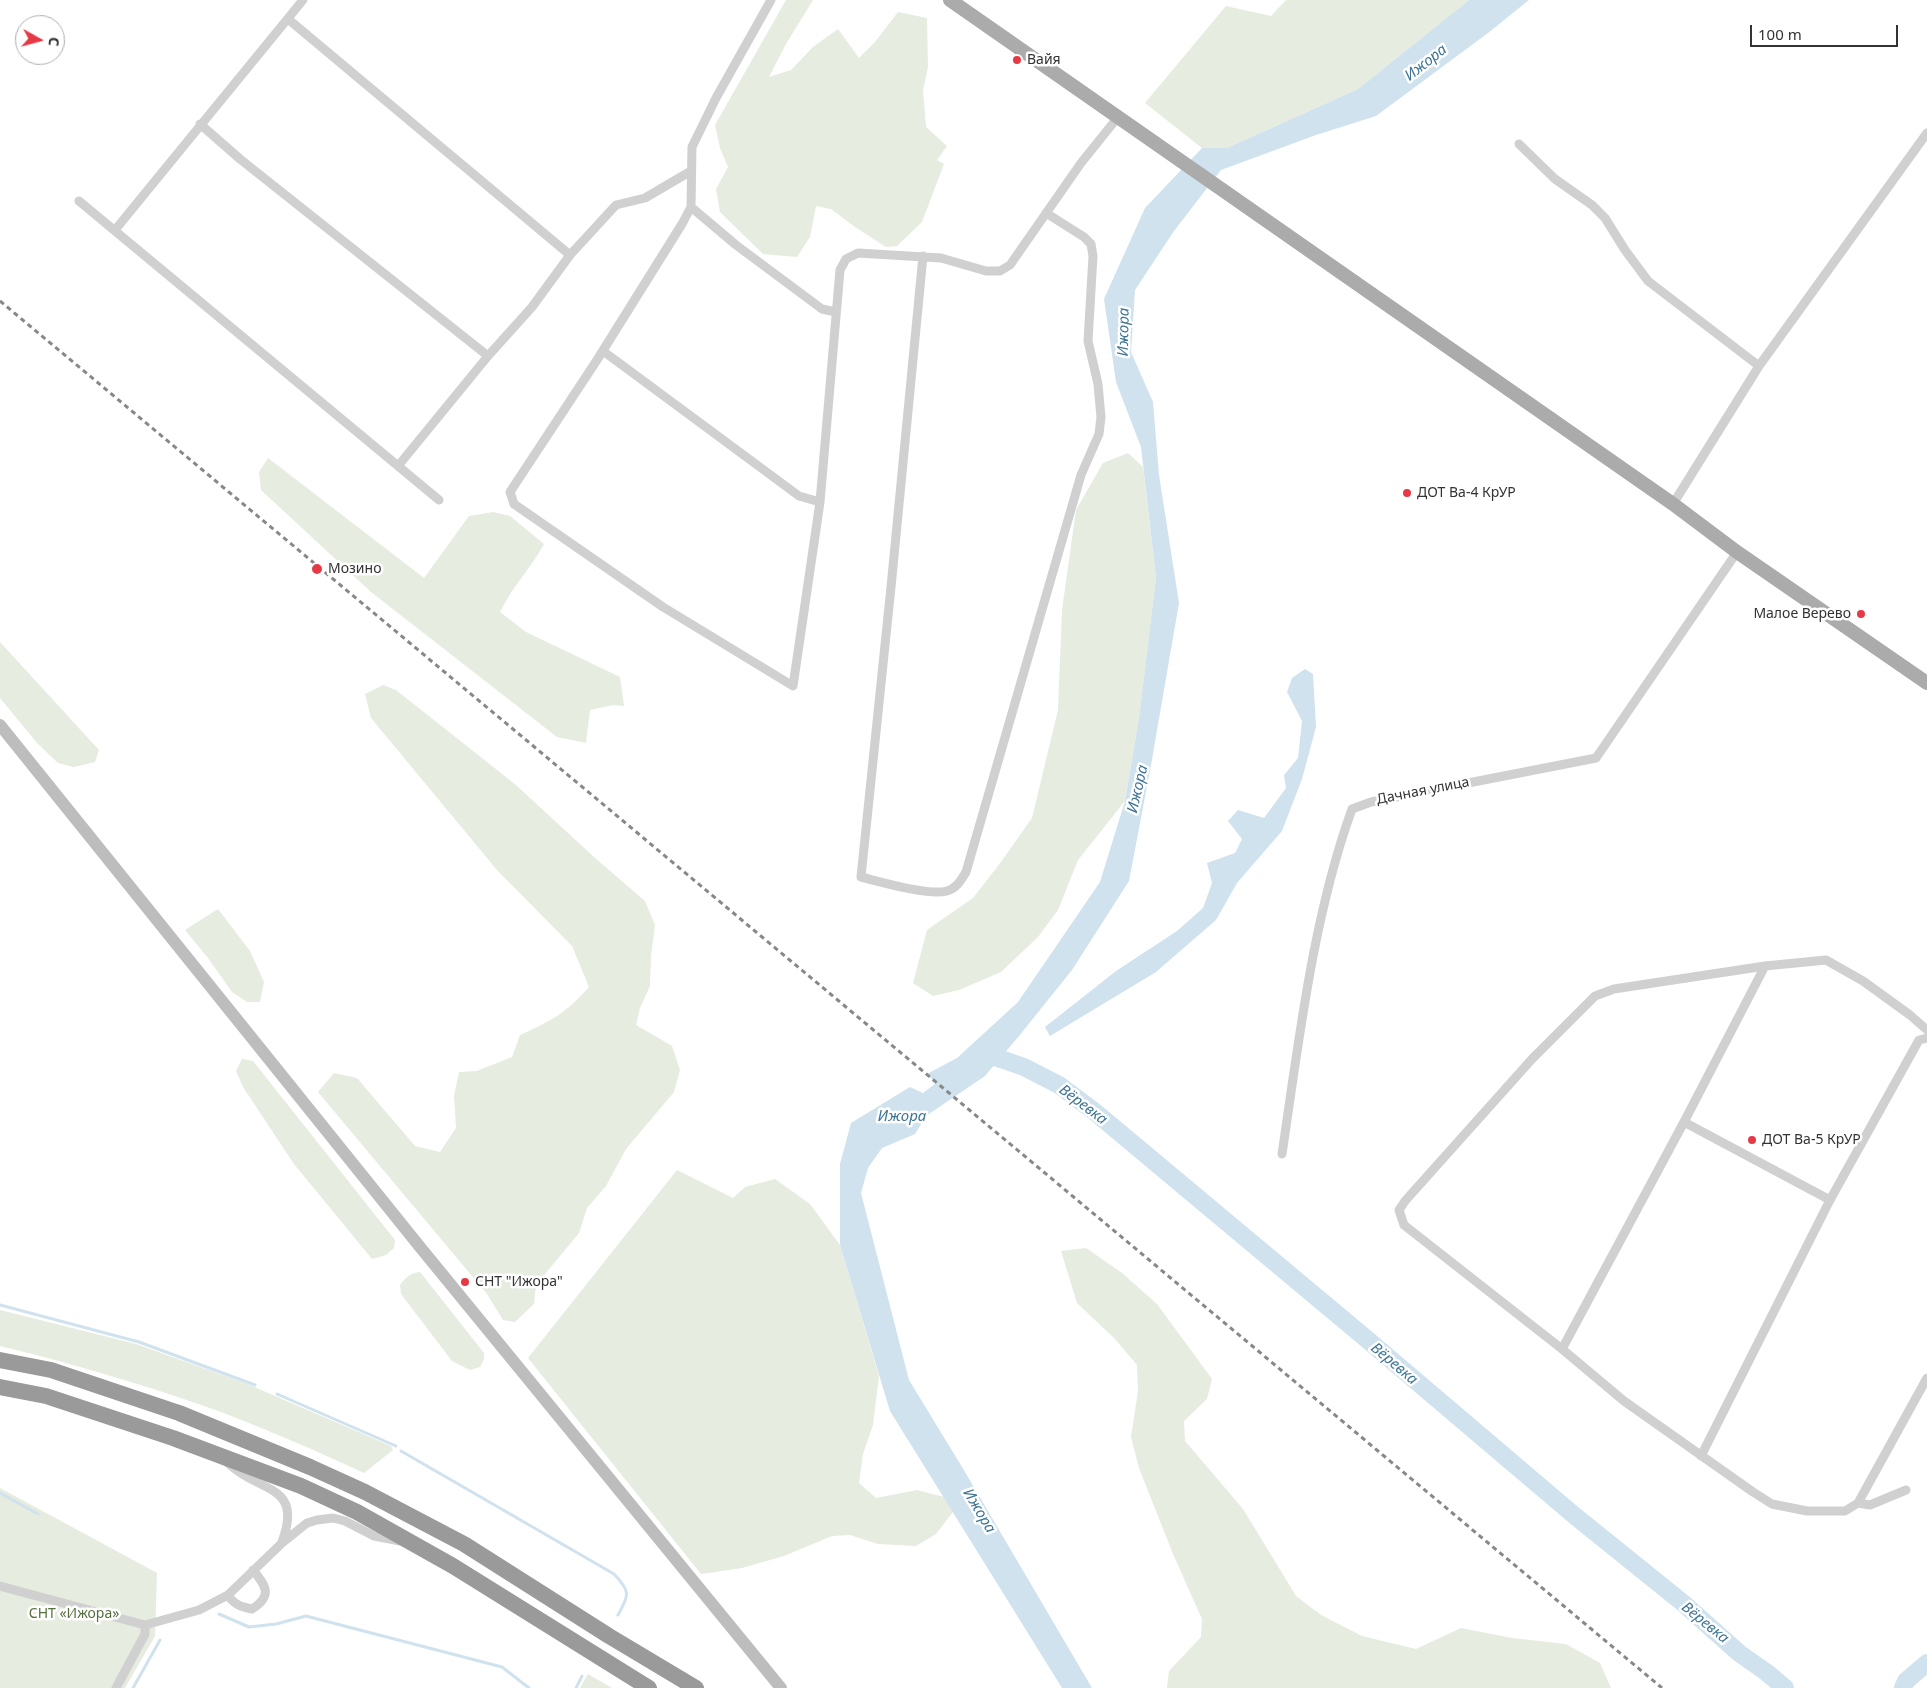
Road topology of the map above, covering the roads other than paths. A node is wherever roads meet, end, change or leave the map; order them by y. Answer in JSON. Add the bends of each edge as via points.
{"nodes":[{"id":1,"x":303,"y":0,"type":"edge"},
{"id":2,"x":771,"y":0,"type":"edge"},
{"id":3,"x":950,"y":0,"type":"edge"},
{"id":4,"x":288,"y":18,"type":"junction"},
{"id":5,"x":1118,"y":117,"type":"junction"},
{"id":6,"x":200,"y":124,"type":"junction"},
{"id":7,"x":1927,"y":133,"type":"edge"},
{"id":8,"x":1519,"y":144,"type":"dead end"},
{"id":9,"x":691,"y":171,"type":"junction"},
{"id":10,"x":79,"y":201,"type":"dead end"},
{"id":11,"x":691,"y":207,"type":"junction"},
{"id":12,"x":1046,"y":213,"type":"junction"},
{"id":13,"x":115,"y":230,"type":"junction"},
{"id":14,"x":570,"y":255,"type":"junction"},
{"id":15,"x":923,"y":256,"type":"junction"},
{"id":16,"x":836,"y":312,"type":"junction"},
{"id":17,"x":602,"y":351,"type":"junction"},
{"id":18,"x":488,"y":356,"type":"junction"},
{"id":19,"x":1759,"y":366,"type":"junction"},
{"id":20,"x":398,"y":466,"type":"junction"},
{"id":21,"x":439,"y":500,"type":"dead end"},
{"id":22,"x":820,"y":502,"type":"junction"},
{"id":23,"x":1673,"y":504,"type":"junction"},
{"id":24,"x":1737,"y":552,"type":"junction"},
{"id":25,"x":1927,"y":683,"type":"edge"},
{"id":26,"x":0,"y":726,"type":"edge"},
{"id":27,"x":1765,"y":966,"type":"junction"},
{"id":28,"x":1927,"y":1030,"type":"edge"},
{"id":29,"x":1927,"y":1038,"type":"edge"},
{"id":30,"x":1684,"y":1122,"type":"junction"},
{"id":31,"x":1282,"y":1154,"type":"dead end"},
{"id":32,"x":1830,"y":1200,"type":"junction"},
{"id":33,"x":1562,"y":1349,"type":"junction"},
{"id":34,"x":0,"y":1360,"type":"edge"},
{"id":35,"x":1927,"y":1378,"type":"edge"},
{"id":36,"x":0,"y":1387,"type":"edge"},
{"id":37,"x":221,"y":1455,"type":"junction"},
{"id":38,"x":1701,"y":1456,"type":"junction"},
{"id":39,"x":1906,"y":1490,"type":"dead end"},
{"id":40,"x":1858,"y":1503,"type":"junction"},
{"id":41,"x":282,"y":1543,"type":"junction"},
{"id":42,"x":412,"y":1543,"type":"junction"},
{"id":43,"x":254,"y":1570,"type":"junction"},
{"id":44,"x":0,"y":1586,"type":"edge"},
{"id":45,"x":228,"y":1595,"type":"junction"},
{"id":46,"x":145,"y":1625,"type":"junction"},
{"id":47,"x":116,"y":1688,"type":"edge"},
{"id":48,"x":648,"y":1688,"type":"edge"},
{"id":49,"x":696,"y":1688,"type":"edge"},
{"id":50,"x":781,"y":1688,"type":"edge"}],
"edges":[{"from":1,"to":4,"type":"street"},
{"from":2,"to":9,"type":"street","via":[[692,148]]},
{"from":3,"to":5,"type":"main road"},
{"from":4,"to":6,"type":"street"},
{"from":4,"to":14,"type":"street"},
{"from":5,"to":12,"type":"street"},
{"from":5,"to":23,"type":"main road"},
{"from":6,"to":13,"type":"street"},
{"from":6,"to":18,"type":"street"},
{"from":7,"to":19,"type":"street"},
{"from":8,"to":19,"type":"street","via":[[1555,179],[1605,218],[1648,281]]},
{"from":9,"to":11,"type":"street"},
{"from":9,"to":14,"type":"street","via":[[645,198],[616,204]]},
{"from":10,"to":13,"type":"street"},
{"from":11,"to":16,"type":"street","via":[[822,309]]},
{"from":11,"to":17,"type":"street"},
{"from":12,"to":15,"type":"street","via":[[1010,265],[1000,271],[986,271]]},
{"from":12,"to":15,"type":"street","via":[[1084,236],[1091,244],[1088,341],[1098,384],[1099,434],[1080,475],[966,872],[959,884],[948,891],[934,893],[861,877]]},
{"from":13,"to":20,"type":"street"},
{"from":14,"to":18,"type":"street","via":[[532,307]]},
{"from":15,"to":16,"type":"street","via":[[858,253],[846,259],[840,270]]},
{"from":16,"to":22,"type":"street"},
{"from":17,"to":22,"type":"street","via":[[799,496]]},
{"from":17,"to":22,"type":"street","via":[[510,492],[514,504],[663,607],[794,686]]},
{"from":18,"to":20,"type":"street"},
{"from":19,"to":23,"type":"street"},
{"from":20,"to":21,"type":"street"},
{"from":23,"to":24,"type":"main road"},
{"from":24,"to":25,"type":"main road"},
{"from":24,"to":31,"type":"street","name":"Дачная улица","via":[[1596,758],[1371,802],[1352,809],[1330,878],[1303,1014]]},
{"from":26,"to":50,"type":"street"},
{"from":27,"to":28,"type":"street","via":[[1826,960],[1863,981]]},
{"from":27,"to":30,"type":"street"},
{"from":27,"to":33,"type":"street","via":[[1614,990],[1595,996],[1532,1059],[1404,1201],[1400,1210],[1404,1225]]},
{"from":29,"to":32,"type":"street","via":[[1919,1040]]},
{"from":30,"to":32,"type":"street"},
{"from":30,"to":33,"type":"street"},
{"from":32,"to":38,"type":"street"},
{"from":33,"to":38,"type":"street","via":[[1624,1401]]},
{"from":34,"to":49,"type":"highway","via":[[51,1370],[179,1413],[365,1492],[464,1544]]},
{"from":35,"to":40,"type":"street"},
{"from":36,"to":37,"type":"highway","via":[[46,1396]]},
{"from":37,"to":41,"type":"street","via":[[237,1471],[264,1484],[283,1499],[288,1523]]},
{"from":37,"to":42,"type":"highway","via":[[301,1486]]},
{"from":38,"to":40,"type":"street","via":[[1772,1504],[1807,1512],[1845,1511]]},
{"from":39,"to":40,"type":"street","via":[[1870,1505]]},
{"from":41,"to":42,"type":"street","via":[[307,1523],[324,1518],[345,1521],[383,1538]]},
{"from":41,"to":43,"type":"street"},
{"from":42,"to":48,"type":"highway"},
{"from":43,"to":45,"type":"street"},
{"from":43,"to":45,"type":"street","via":[[265,1587],[262,1603],[252,1609],[244,1608],[231,1601]]},
{"from":44,"to":46,"type":"street"},
{"from":45,"to":46,"type":"street","via":[[199,1610]]},
{"from":46,"to":47,"type":"street","via":[[146,1634]]}]}
